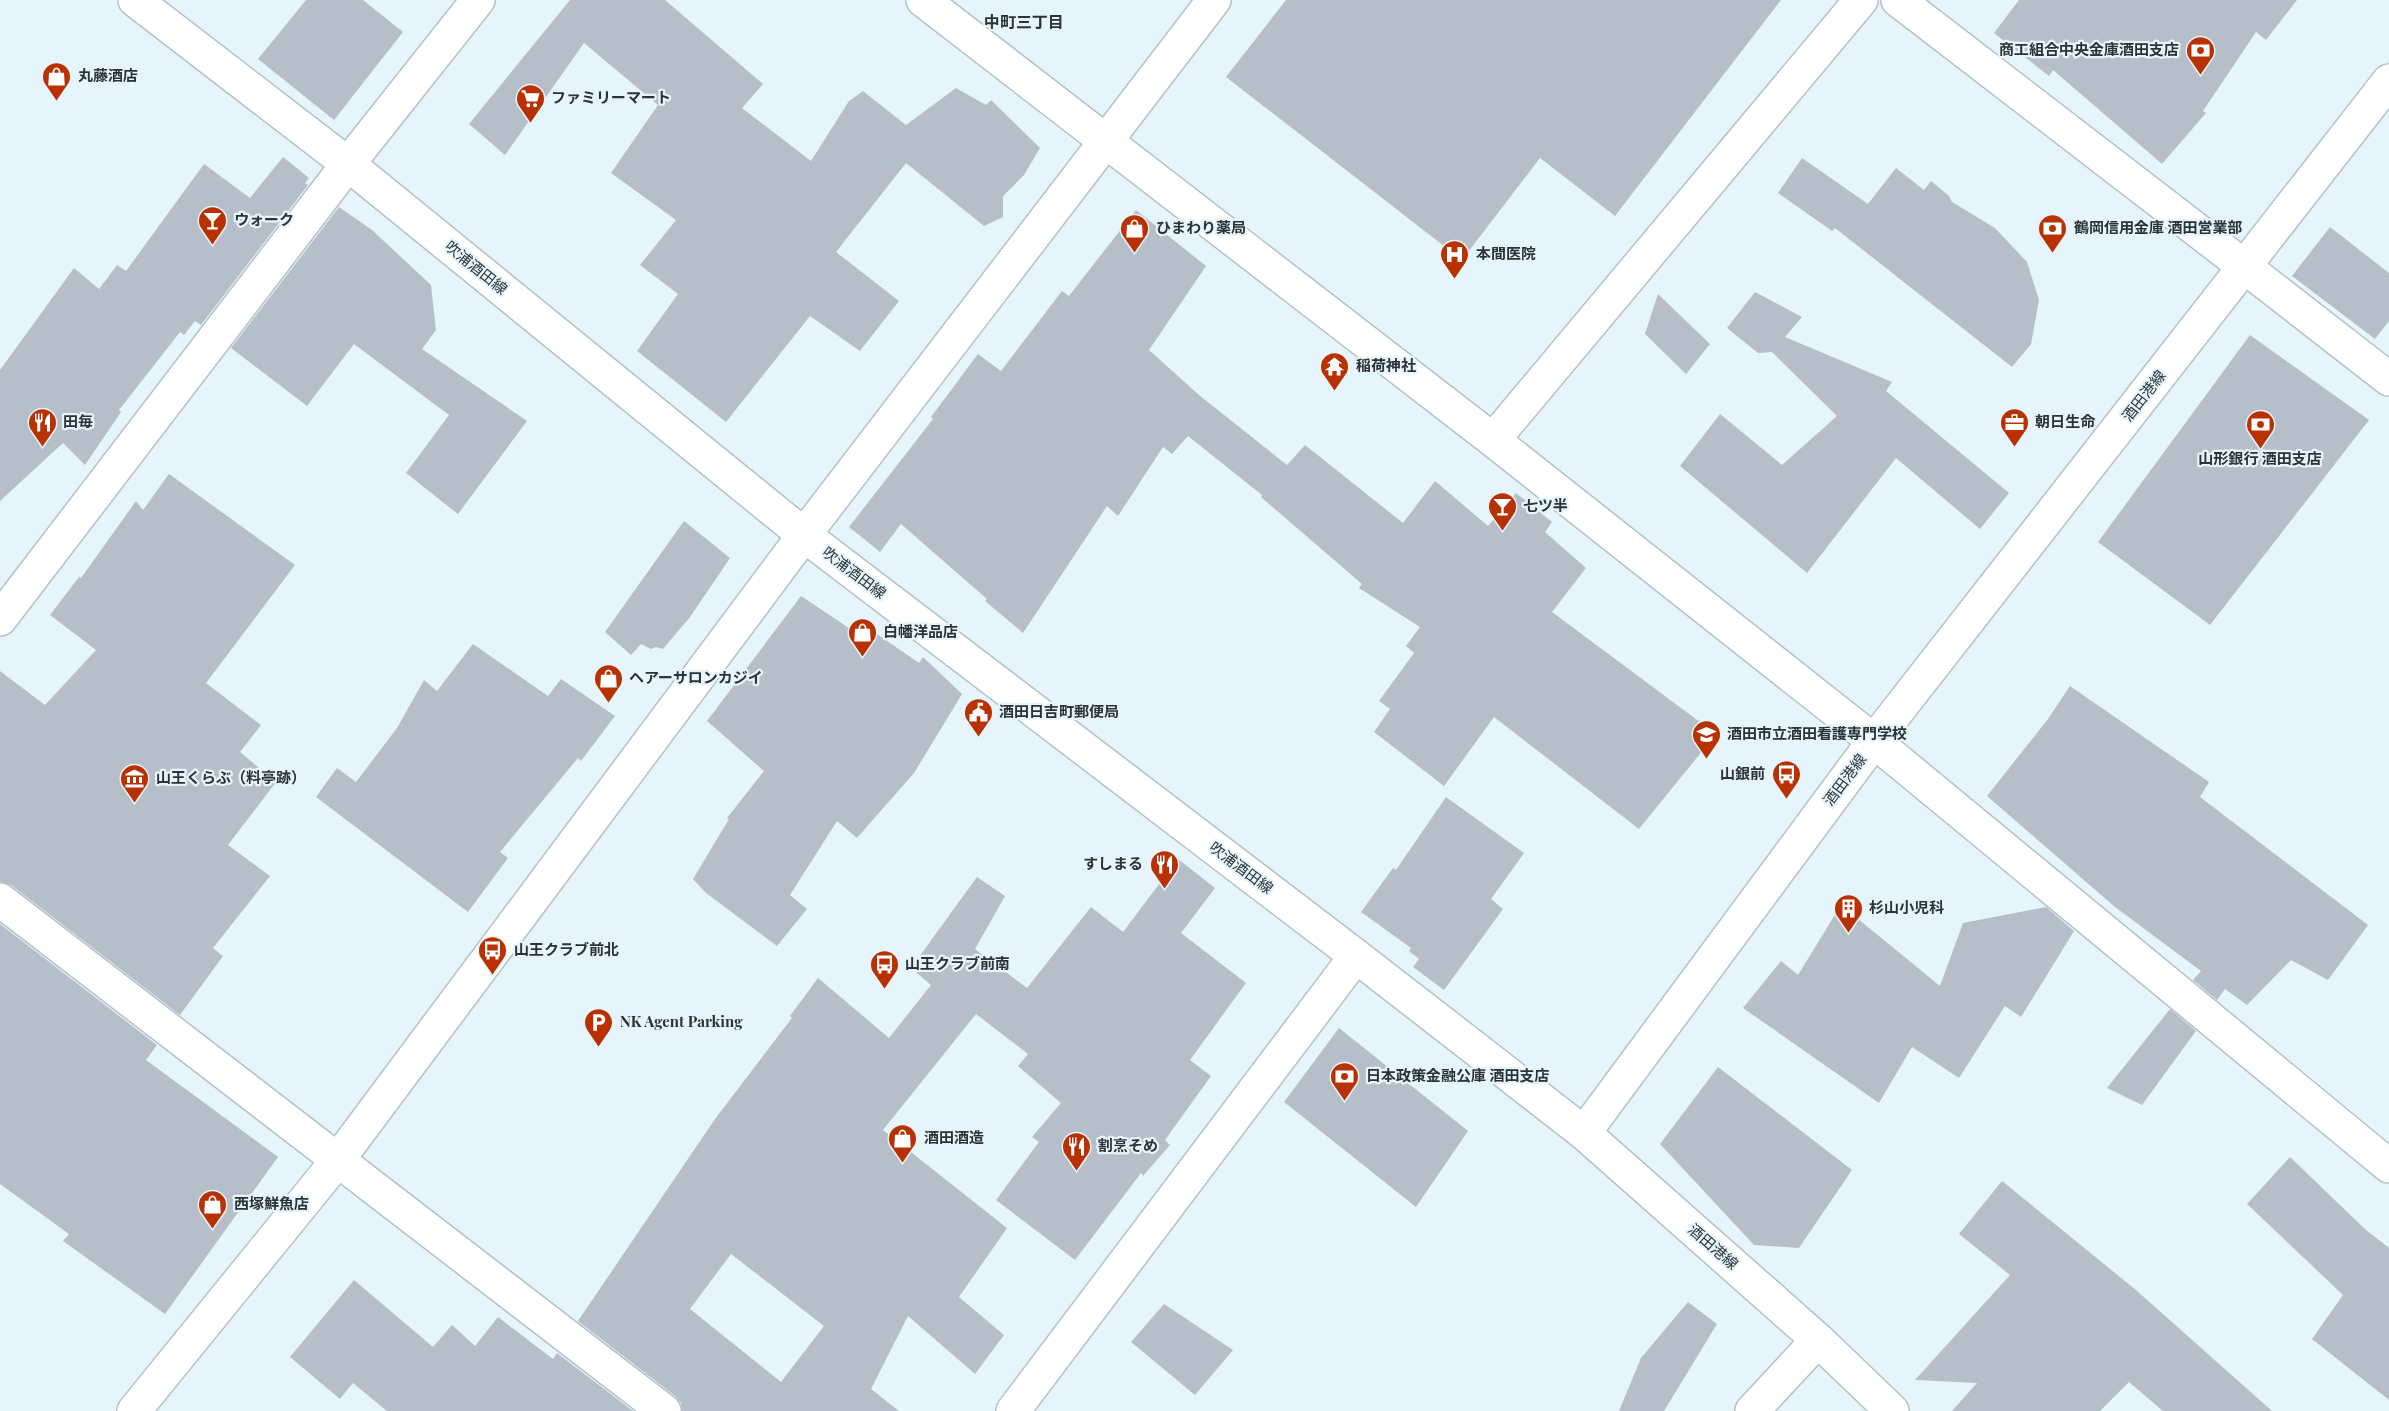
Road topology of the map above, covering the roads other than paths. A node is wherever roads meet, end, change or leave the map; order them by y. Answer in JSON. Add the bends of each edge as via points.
{"nodes":[{"id":1,"x":135,"y":0,"type":"edge"},
{"id":2,"x":478,"y":0,"type":"edge"},
{"id":3,"x":923,"y":0,"type":"edge"},
{"id":4,"x":1214,"y":0,"type":"edge"},
{"id":5,"x":1861,"y":0,"type":"edge"},
{"id":6,"x":1898,"y":0,"type":"edge"},
{"id":7,"x":2389,"y":81,"type":"edge"},
{"id":8,"x":1106,"y":141,"type":"junction"},
{"id":9,"x":348,"y":164,"type":"junction"},
{"id":10,"x":2245,"y":267,"type":"junction"},
{"id":11,"x":2389,"y":379,"type":"edge"},
{"id":12,"x":1493,"y":440,"type":"junction"},
{"id":13,"x":804,"y":535,"type":"junction"},
{"id":14,"x":0,"y":619,"type":"edge"},
{"id":15,"x":1874,"y":741,"type":"junction"},
{"id":16,"x":0,"y":900,"type":"edge"},
{"id":17,"x":1356,"y":956,"type":"junction"},
{"id":18,"x":1584,"y":1133,"type":"junction"},
{"id":19,"x":337,"y":1161,"type":"junction"},
{"id":20,"x":2389,"y":1166,"type":"edge"},
{"id":21,"x":1818,"y":1340,"type":"junction"},
{"id":22,"x":134,"y":1411,"type":"edge"},
{"id":23,"x":664,"y":1411,"type":"edge"},
{"id":24,"x":1013,"y":1411,"type":"edge"},
{"id":25,"x":1752,"y":1411,"type":"edge"},
{"id":26,"x":1892,"y":1411,"type":"edge"}],
"edges":[{"from":1,"to":9,"type":"street","name":"吹浦酒田線"},
{"from":2,"to":9,"type":"street"},
{"from":3,"to":8,"type":"street"},
{"from":4,"to":8,"type":"street"},
{"from":5,"to":12,"type":"street"},
{"from":6,"to":10,"type":"street"},
{"from":7,"to":10,"type":"street","name":"酒田港線"},
{"from":8,"to":12,"type":"street"},
{"from":8,"to":13,"type":"street"},
{"from":9,"to":13,"type":"street","name":"吹浦酒田線"},
{"from":9,"to":14,"type":"street"},
{"from":10,"to":11,"type":"street"},
{"from":10,"to":15,"type":"street","name":"酒田港線"},
{"from":12,"to":15,"type":"street"},
{"from":13,"to":17,"type":"street","name":"吹浦酒田線"},
{"from":13,"to":19,"type":"street"},
{"from":15,"to":18,"type":"street","name":"酒田港線"},
{"from":15,"to":20,"type":"street"},
{"from":16,"to":19,"type":"street"},
{"from":17,"to":18,"type":"street","name":"吹浦酒田線"},
{"from":17,"to":24,"type":"street"},
{"from":18,"to":21,"type":"street","name":"酒田港線"},
{"from":19,"to":22,"type":"street"},
{"from":19,"to":23,"type":"street"},
{"from":21,"to":25,"type":"street"},
{"from":21,"to":26,"type":"street","name":"酒田港線"}]}
